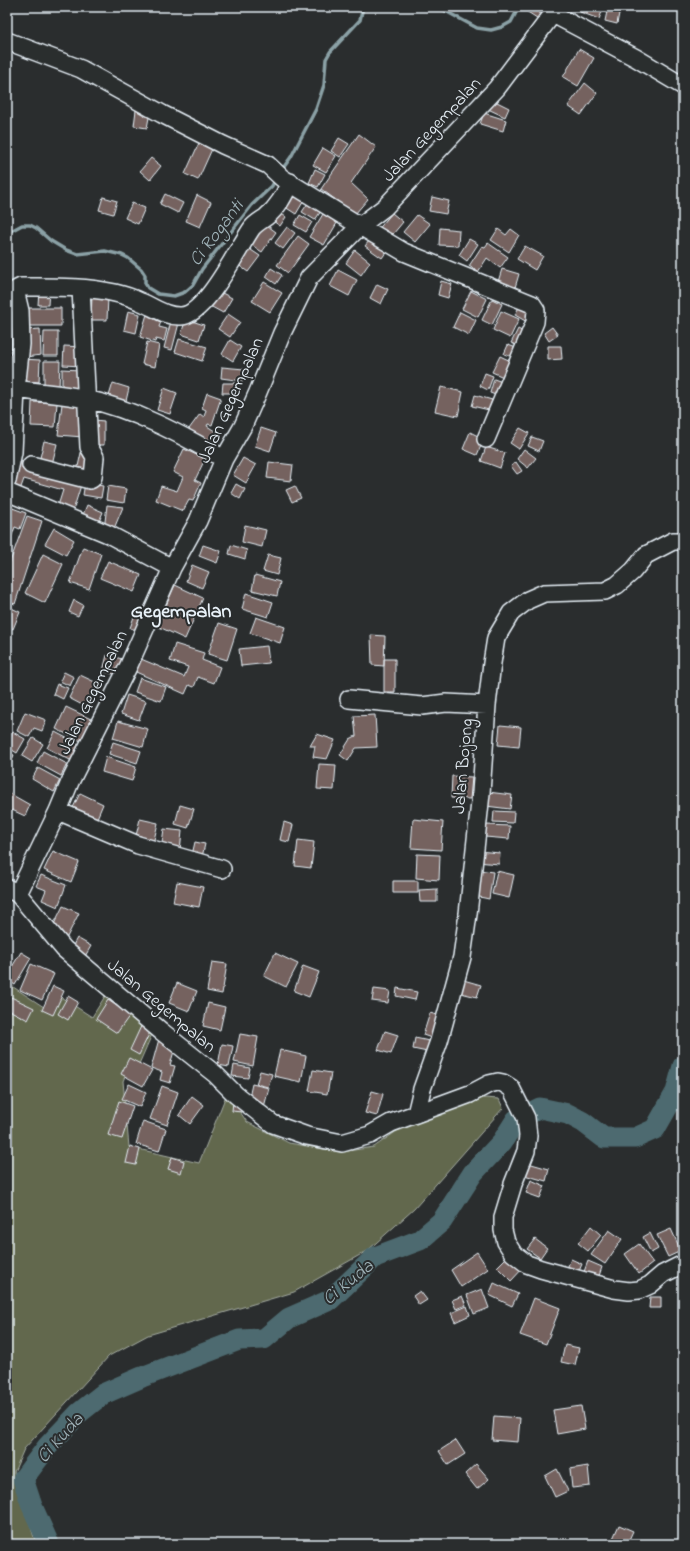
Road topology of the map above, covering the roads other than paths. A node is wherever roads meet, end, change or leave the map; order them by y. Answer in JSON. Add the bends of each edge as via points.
{"nodes":[{"id":1,"x":556,"y":10,"type":"edge"},
{"id":2,"x":7,"y":40,"type":"edge"},
{"id":3,"x":683,"y":86,"type":"edge"},
{"id":4,"x":286,"y":180,"type":"junction"},
{"id":5,"x":360,"y":226,"type":"junction"},
{"id":6,"x":80,"y":289,"type":"junction"},
{"id":7,"x":12,"y":388,"type":"edge"},
{"id":8,"x":86,"y":399,"type":"junction"},
{"id":9,"x":486,"y":439,"type":"dead end"},
{"id":10,"x":224,"y":459,"type":"junction"},
{"id":11,"x":31,"y":465,"type":"dead end"},
{"id":12,"x":7,"y":481,"type":"edge"},
{"id":13,"x":7,"y":492,"type":"edge"},
{"id":14,"x":683,"y":541,"type":"edge"},
{"id":15,"x":172,"y":568,"type":"junction"},
{"id":16,"x":349,"y":699,"type":"dead end"},
{"id":17,"x":487,"y":705,"type":"junction"},
{"id":18,"x":58,"y":811,"type":"junction"},
{"id":19,"x":222,"y":869,"type":"dead end"},
{"id":20,"x":13,"y":891,"type":"edge"},
{"id":21,"x":416,"y":1114,"type":"junction"},
{"id":22,"x":683,"y":1264,"type":"edge"}],
"edges":[{"from":1,"to":3,"type":"street"},
{"from":1,"to":5,"type":"street","name":"Jalan Gegempalan","via":[[497,88],[385,207]]},
{"from":2,"to":4,"type":"street","via":[[81,69],[203,135],[268,165]]},
{"from":4,"to":5,"type":"street"},
{"from":4,"to":6,"type":"street","via":[[280,203],[253,226],[209,297],[191,313],[174,316],[115,293]]},
{"from":5,"to":9,"type":"street","via":[[404,252],[535,307],[535,322]]},
{"from":5,"to":10,"type":"street","name":"Jalan Gegempalan","via":[[309,278],[282,333],[243,426]]},
{"from":6,"to":7,"type":"street","via":[[21,287],[16,291],[22,344]]},
{"from":6,"to":8,"type":"street"},
{"from":7,"to":8,"type":"street"},
{"from":7,"to":12,"type":"street","via":[[13,452]]},
{"from":8,"to":10,"type":"street","via":[[126,411]]},
{"from":8,"to":11,"type":"street","via":[[89,447],[95,457],[92,479]]},
{"from":10,"to":15,"type":"street","name":"Jalan Gegempalan","via":[[198,521]]},
{"from":13,"to":15,"type":"street","via":[[108,534]]},
{"from":14,"to":17,"type":"street","name":"Jalan Bojong","via":[[673,541],[646,555],[633,571],[617,585],[605,591],[544,593],[528,600],[511,613],[496,638]]},
{"from":15,"to":18,"type":"street","name":"Jalan Gegempalan","via":[[129,665]]},
{"from":16,"to":17,"type":"street","via":[[422,706],[446,702]]},
{"from":17,"to":21,"type":"street","name":"Jalan Bojong","via":[[480,800],[462,957]]},
{"from":18,"to":19,"type":"street","via":[[138,845]]},
{"from":18,"to":20,"type":"street","name":"Jalan Gegempalan"},
{"from":20,"to":21,"type":"street","name":"Jalan Gegempalan","via":[[64,949],[215,1074],[236,1096],[273,1124],[308,1136],[342,1143],[370,1135],[391,1123]]},
{"from":21,"to":22,"type":"street","name":"Jalan Gegempalan","via":[[470,1094],[489,1084],[498,1082],[511,1088],[526,1118],[528,1136],[526,1151],[503,1217],[503,1230],[506,1242],[513,1253],[527,1264],[614,1290],[629,1291],[650,1285],[663,1274]]}]}
